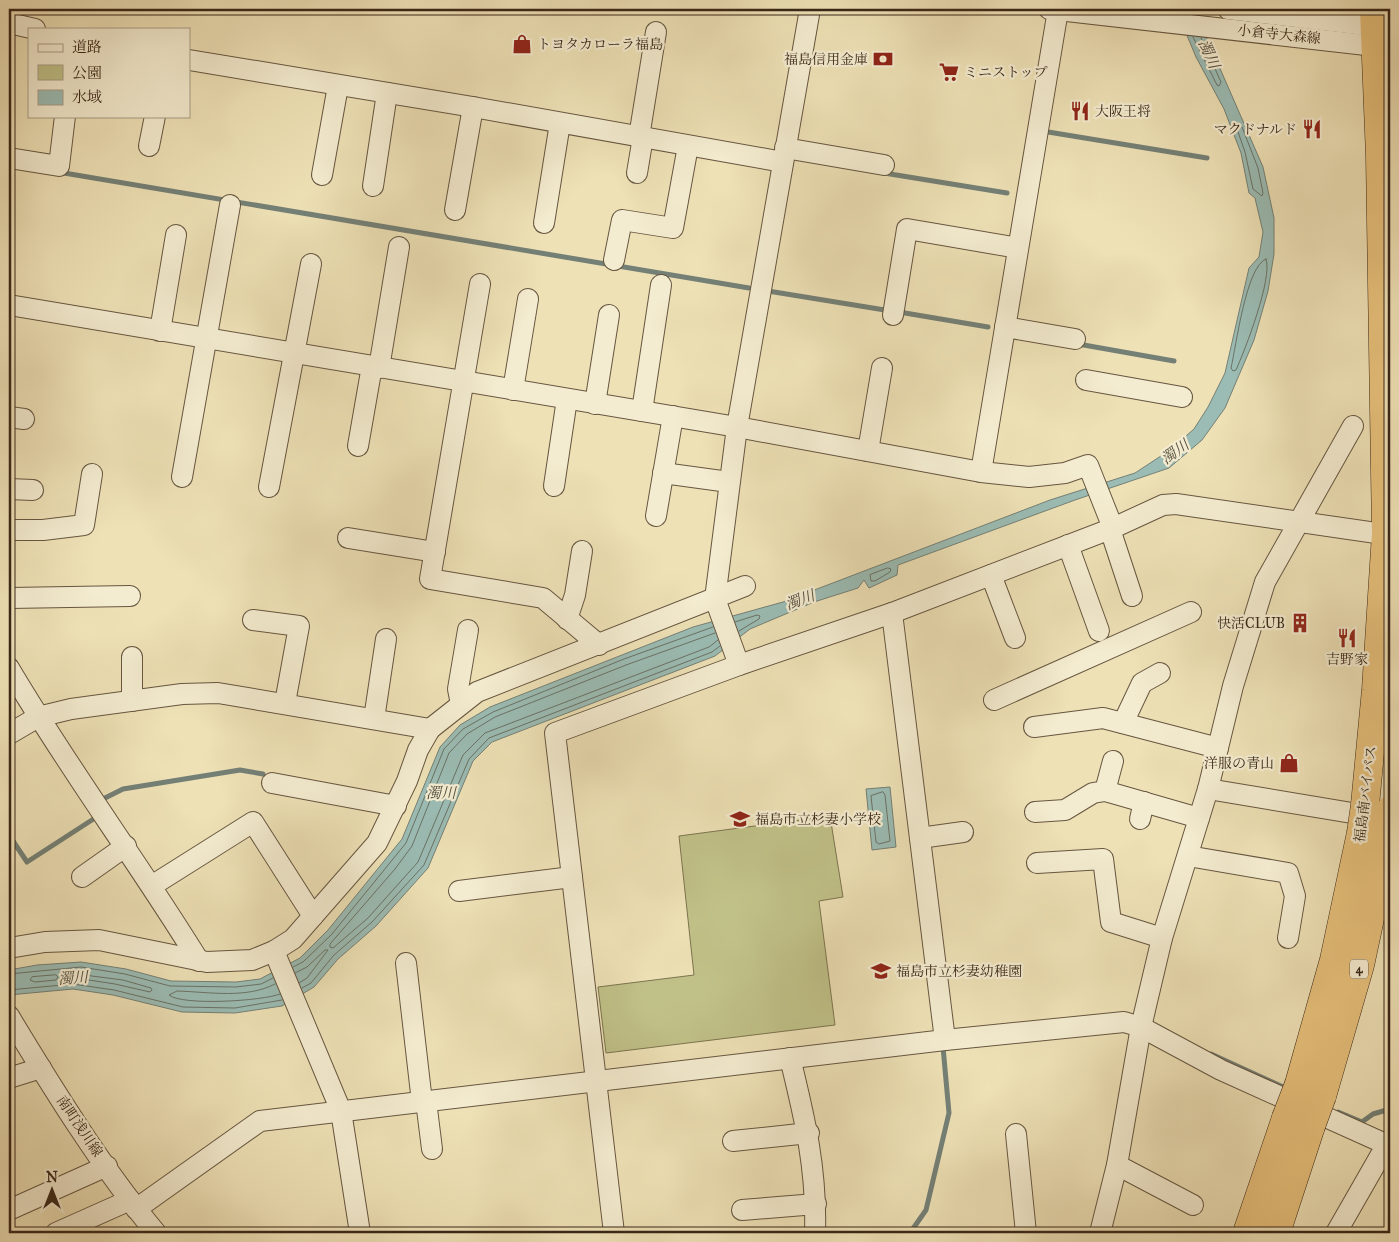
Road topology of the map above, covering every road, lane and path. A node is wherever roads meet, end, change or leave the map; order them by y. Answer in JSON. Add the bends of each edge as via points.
{"nodes":[{"id":1,"x":810,"y":9,"type":"edge"},
{"id":2,"x":1053,"y":9,"type":"edge"},
{"id":3,"x":1236,"y":10,"type":"edge"},
{"id":4,"x":9,"y":23,"type":"edge"},
{"id":5,"x":31,"y":28,"type":"edge"},
{"id":6,"x":656,"y":32,"type":"dead end"},
{"id":7,"x":1381,"y":32,"type":"edge"},
{"id":8,"x":190,"y":60,"type":"edge"},
{"id":9,"x":338,"y":86,"type":"junction"},
{"id":10,"x":387,"y":93,"type":"junction"},
{"id":11,"x":473,"y":107,"type":"junction"},
{"id":12,"x":65,"y":118,"type":"edge"},
{"id":13,"x":155,"y":118,"type":"edge"},
{"id":14,"x":560,"y":122,"type":"junction"},
{"id":15,"x":641,"y":137,"type":"junction"},
{"id":16,"x":150,"y":146,"type":"dead end"},
{"id":17,"x":688,"y":146,"type":"junction"},
{"id":18,"x":784,"y":155,"type":"junction"},
{"id":19,"x":9,"y":158,"type":"edge"},
{"id":20,"x":884,"y":165,"type":"dead end"},
{"id":21,"x":636,"y":173,"type":"dead end"},
{"id":22,"x":322,"y":175,"type":"dead end"},
{"id":23,"x":373,"y":186,"type":"dead end"},
{"id":24,"x":230,"y":206,"type":"dead end"},
{"id":25,"x":456,"y":210,"type":"dead end"},
{"id":26,"x":544,"y":223,"type":"dead end"},
{"id":27,"x":176,"y":235,"type":"dead end"},
{"id":28,"x":399,"y":248,"type":"dead end"},
{"id":29,"x":1018,"y":248,"type":"junction"},
{"id":30,"x":614,"y":260,"type":"dead end"},
{"id":31,"x":311,"y":264,"type":"dead end"},
{"id":32,"x":480,"y":284,"type":"dead end"},
{"id":33,"x":661,"y":285,"type":"dead end"},
{"id":34,"x":528,"y":299,"type":"dead end"},
{"id":35,"x":9,"y":306,"type":"edge"},
{"id":36,"x":609,"y":315,"type":"dead end"},
{"id":37,"x":893,"y":315,"type":"dead end"},
{"id":38,"x":1004,"y":327,"type":"junction"},
{"id":39,"x":160,"y":331,"type":"junction"},
{"id":40,"x":206,"y":339,"type":"junction"},
{"id":41,"x":1075,"y":339,"type":"dead end"},
{"id":42,"x":296,"y":354,"type":"junction"},
{"id":43,"x":375,"y":367,"type":"junction"},
{"id":44,"x":882,"y":368,"type":"dead end"},
{"id":45,"x":1086,"y":380,"type":"dead end"},
{"id":46,"x":464,"y":382,"type":"junction"},
{"id":47,"x":513,"y":390,"type":"junction"},
{"id":48,"x":1182,"y":397,"type":"dead end"},
{"id":49,"x":568,"y":399,"type":"junction"},
{"id":50,"x":595,"y":404,"type":"junction"},
{"id":51,"x":642,"y":411,"type":"junction"},
{"id":52,"x":673,"y":416,"type":"junction"},
{"id":53,"x":1353,"y":426,"type":"dead end"},
{"id":54,"x":738,"y":427,"type":"junction"},
{"id":55,"x":358,"y":446,"type":"dead end"},
{"id":56,"x":868,"y":451,"type":"junction"},
{"id":57,"x":981,"y":472,"type":"junction"},
{"id":58,"x":663,"y":473,"type":"junction"},
{"id":59,"x":92,"y":474,"type":"dead end"},
{"id":60,"x":182,"y":476,"type":"dead end"},
{"id":61,"x":729,"y":482,"type":"junction"},
{"id":62,"x":554,"y":486,"type":"dead end"},
{"id":63,"x":269,"y":487,"type":"dead end"},
{"id":64,"x":9,"y":489,"type":"edge"},
{"id":65,"x":33,"y":490,"type":"dead end"},
{"id":66,"x":656,"y":516,"type":"dead end"},
{"id":67,"x":1298,"y":521,"type":"junction"},
{"id":68,"x":1110,"y":524,"type":"junction"},
{"id":69,"x":9,"y":530,"type":"edge"},
{"id":70,"x":1388,"y":535,"type":"edge"},
{"id":71,"x":348,"y":538,"type":"dead end"},
{"id":72,"x":1068,"y":546,"type":"junction"},
{"id":73,"x":582,"y":551,"type":"dead end"},
{"id":74,"x":435,"y":552,"type":"junction"},
{"id":75,"x":991,"y":575,"type":"junction"},
{"id":76,"x":745,"y":586,"type":"dead end"},
{"id":77,"x":130,"y":596,"type":"dead end"},
{"id":78,"x":1132,"y":596,"type":"dead end"},
{"id":79,"x":9,"y":598,"type":"edge"},
{"id":80,"x":715,"y":599,"type":"junction"},
{"id":81,"x":1191,"y":612,"type":"dead end"},
{"id":82,"x":892,"y":613,"type":"junction"},
{"id":83,"x":568,"y":619,"type":"junction"},
{"id":84,"x":253,"y":620,"type":"dead end"},
{"id":85,"x":468,"y":630,"type":"dead end"},
{"id":86,"x":1100,"y":631,"type":"dead end"},
{"id":87,"x":1015,"y":638,"type":"dead end"},
{"id":88,"x":386,"y":639,"type":"dead end"},
{"id":89,"x":599,"y":645,"type":"junction"},
{"id":90,"x":132,"y":657,"type":"dead end"},
{"id":91,"x":738,"y":665,"type":"junction"},
{"id":92,"x":9,"y":668,"type":"edge"},
{"id":93,"x":1160,"y":673,"type":"dead end"},
{"id":94,"x":994,"y":700,"type":"dead end"},
{"id":95,"x":132,"y":701,"type":"junction"},
{"id":96,"x":285,"y":703,"type":"junction"},
{"id":97,"x":461,"y":704,"type":"junction"},
{"id":98,"x":38,"y":718,"type":"junction"},
{"id":99,"x":374,"y":718,"type":"junction"},
{"id":100,"x":1123,"y":723,"type":"junction"},
{"id":101,"x":1034,"y":727,"type":"dead end"},
{"id":102,"x":430,"y":729,"type":"junction"},
{"id":103,"x":9,"y":734,"type":"edge"},
{"id":104,"x":1218,"y":748,"type":"junction"},
{"id":105,"x":1113,"y":761,"type":"dead end"},
{"id":106,"x":272,"y":783,"type":"dead end"},
{"id":107,"x":1208,"y":789,"type":"junction"},
{"id":108,"x":1106,"y":792,"type":"junction"},
{"id":109,"x":396,"y":806,"type":"junction"},
{"id":110,"x":1378,"y":807,"type":"edge"},
{"id":111,"x":1035,"y":812,"type":"dead end"},
{"id":112,"x":1199,"y":818,"type":"junction"},
{"id":113,"x":1379,"y":831,"type":"edge"},
{"id":114,"x":963,"y":832,"type":"dead end"},
{"id":115,"x":920,"y":838,"type":"junction"},
{"id":116,"x":126,"y":846,"type":"junction"},
{"id":117,"x":1188,"y":856,"type":"junction"},
{"id":118,"x":1037,"y":863,"type":"dead end"},
{"id":119,"x":82,"y":877,"type":"dead end"},
{"id":120,"x":572,"y":877,"type":"junction"},
{"id":121,"x":153,"y":886,"type":"junction"},
{"id":122,"x":459,"y":891,"type":"dead end"},
{"id":123,"x":313,"y":916,"type":"junction"},
{"id":124,"x":1162,"y":938,"type":"junction"},
{"id":125,"x":1288,"y":938,"type":"dead end"},
{"id":126,"x":9,"y":948,"type":"edge"},
{"id":127,"x":275,"y":953,"type":"junction"},
{"id":128,"x":200,"y":961,"type":"junction"},
{"id":129,"x":406,"y":963,"type":"dead end"},
{"id":130,"x":9,"y":1016,"type":"edge"},
{"id":131,"x":1141,"y":1027,"type":"junction"},
{"id":132,"x":945,"y":1040,"type":"junction"},
{"id":133,"x":790,"y":1058,"type":"junction"},
{"id":134,"x":41,"y":1068,"type":"junction"},
{"id":135,"x":9,"y":1078,"type":"edge"},
{"id":136,"x":595,"y":1081,"type":"junction"},
{"id":137,"x":424,"y":1101,"type":"junction"},
{"id":138,"x":341,"y":1111,"type":"junction"},
{"id":139,"x":1298,"y":1122,"type":"junction"},
{"id":140,"x":809,"y":1133,"type":"junction"},
{"id":141,"x":1016,"y":1134,"type":"dead end"},
{"id":142,"x":733,"y":1141,"type":"dead end"},
{"id":143,"x":1389,"y":1144,"type":"edge"},
{"id":144,"x":432,"y":1149,"type":"dead end"},
{"id":145,"x":1117,"y":1165,"type":"junction"},
{"id":146,"x":107,"y":1166,"type":"junction"},
{"id":147,"x":816,"y":1204,"type":"junction"},
{"id":148,"x":133,"y":1205,"type":"junction"},
{"id":149,"x":1193,"y":1205,"type":"dead end"},
{"id":150,"x":9,"y":1210,"type":"edge"},
{"id":151,"x":742,"y":1210,"type":"dead end"},
{"id":152,"x":56,"y":1233,"type":"edge"},
{"id":153,"x":156,"y":1233,"type":"edge"},
{"id":154,"x":360,"y":1233,"type":"edge"},
{"id":155,"x":614,"y":1233,"type":"edge"},
{"id":156,"x":814,"y":1233,"type":"edge"},
{"id":157,"x":1026,"y":1233,"type":"edge"},
{"id":158,"x":1100,"y":1233,"type":"edge"},
{"id":159,"x":1247,"y":1233,"type":"edge"},
{"id":160,"x":1276,"y":1233,"type":"edge"},
{"id":161,"x":1336,"y":1233,"type":"edge"}],
"edges":[{"from":1,"to":18,"type":"street"},
{"from":2,"to":7,"type":"street","name":"小倉寺大森線","via":[[1251,31]]},
{"from":2,"to":29,"type":"street"},
{"from":3,"to":7,"type":"street"},
{"from":4,"to":5,"type":"street"},
{"from":6,"to":15,"type":"street"},
{"from":7,"to":70,"type":"highway","name":"福島南バイパス","number":"4","via":[[1380,156]]},
{"from":8,"to":9,"type":"street"},
{"from":9,"to":10,"type":"street"},
{"from":9,"to":22,"type":"street"},
{"from":10,"to":11,"type":"street"},
{"from":10,"to":23,"type":"street"},
{"from":11,"to":14,"type":"street"},
{"from":11,"to":25,"type":"street"},
{"from":12,"to":19,"type":"street","via":[[59,166]]},
{"from":13,"to":16,"type":"street"},
{"from":14,"to":15,"type":"street"},
{"from":14,"to":26,"type":"street"},
{"from":15,"to":17,"type":"street"},
{"from":15,"to":21,"type":"street"},
{"from":17,"to":18,"type":"street"},
{"from":17,"to":30,"type":"street","via":[[673,228],[622,220]]},
{"from":18,"to":20,"type":"street"},
{"from":18,"to":54,"type":"street"},
{"from":24,"to":40,"type":"street"},
{"from":27,"to":39,"type":"street"},
{"from":28,"to":43,"type":"street"},
{"from":29,"to":37,"type":"street","via":[[907,229]]},
{"from":29,"to":38,"type":"street"},
{"from":31,"to":42,"type":"street"},
{"from":32,"to":46,"type":"street"},
{"from":33,"to":51,"type":"street"},
{"from":34,"to":47,"type":"street"},
{"from":35,"to":39,"type":"street"},
{"from":36,"to":50,"type":"street"},
{"from":38,"to":41,"type":"street"},
{"from":38,"to":57,"type":"street"},
{"from":39,"to":40,"type":"street"},
{"from":40,"to":42,"type":"street"},
{"from":40,"to":60,"type":"street"},
{"from":42,"to":43,"type":"street"},
{"from":42,"to":63,"type":"street"},
{"from":43,"to":46,"type":"street"},
{"from":43,"to":55,"type":"street"},
{"from":44,"to":56,"type":"street"},
{"from":45,"to":48,"type":"street"},
{"from":46,"to":47,"type":"street"},
{"from":46,"to":74,"type":"street"},
{"from":47,"to":49,"type":"street"},
{"from":49,"to":50,"type":"street"},
{"from":49,"to":62,"type":"street"},
{"from":50,"to":51,"type":"street"},
{"from":51,"to":52,"type":"street"},
{"from":52,"to":54,"type":"street"},
{"from":52,"to":58,"type":"street"},
{"from":53,"to":67,"type":"street"},
{"from":54,"to":56,"type":"street"},
{"from":54,"to":61,"type":"street"},
{"from":56,"to":57,"type":"street"},
{"from":57,"to":68,"type":"street","via":[[1029,477],[1066,473],[1088,465]]},
{"from":58,"to":61,"type":"street"},
{"from":58,"to":66,"type":"street"},
{"from":59,"to":69,"type":"street","via":[[84,525]]},
{"from":61,"to":80,"type":"street"},
{"from":64,"to":65,"type":"street"},
{"from":67,"to":68,"type":"street","via":[[1176,504],[1163,505]]},
{"from":67,"to":70,"type":"street"},
{"from":67,"to":104,"type":"street","via":[[1265,582]]},
{"from":68,"to":72,"type":"street"},
{"from":68,"to":78,"type":"street"},
{"from":70,"to":110,"type":"highway","name":"福島南バイパス","number":"4","via":[[1376,690]]},
{"from":71,"to":74,"type":"street"},
{"from":72,"to":75,"type":"street"},
{"from":72,"to":86,"type":"street"},
{"from":73,"to":83,"type":"street"},
{"from":74,"to":83,"type":"street","via":[[430,579],[543,598]]},
{"from":75,"to":82,"type":"street"},
{"from":75,"to":87,"type":"street"},
{"from":76,"to":80,"type":"street"},
{"from":77,"to":79,"type":"street"},
{"from":80,"to":89,"type":"street"},
{"from":80,"to":91,"type":"street"},
{"from":81,"to":94,"type":"street"},
{"from":82,"to":91,"type":"street"},
{"from":82,"to":115,"type":"street"},
{"from":83,"to":89,"type":"street"},
{"from":84,"to":96,"type":"street","via":[[299,626]]},
{"from":85,"to":97,"type":"street","via":[[458,689]]},
{"from":88,"to":99,"type":"street"},
{"from":89,"to":97,"type":"street","via":[[477,692]]},
{"from":90,"to":95,"type":"street"},
{"from":91,"to":120,"type":"street","via":[[555,733]]},
{"from":92,"to":98,"type":"street"},
{"from":93,"to":100,"type":"street","via":[[1142,683]]},
{"from":95,"to":96,"type":"street","via":[[218,693]]},
{"from":95,"to":98,"type":"street","via":[[96,704]]},
{"from":96,"to":99,"type":"street"},
{"from":97,"to":102,"type":"street"},
{"from":98,"to":103,"type":"street"},
{"from":98,"to":116,"type":"street"},
{"from":99,"to":102,"type":"street"},
{"from":100,"to":101,"type":"street","via":[[1103,718]]},
{"from":100,"to":104,"type":"street"},
{"from":102,"to":109,"type":"street"},
{"from":104,"to":107,"type":"street"},
{"from":105,"to":108,"type":"street"},
{"from":106,"to":109,"type":"street"},
{"from":107,"to":112,"type":"street"},
{"from":107,"to":113,"type":"street"},
{"from":108,"to":111,"type":"street","via":[[1093,793],[1065,810]]},
{"from":108,"to":112,"type":"street","via":[[1142,811]]},
{"from":109,"to":123,"type":"street","via":[[377,843]]},
{"from":110,"to":113,"type":"highway","name":"福島南バイパス","number":"4","bridge":true},
{"from":112,"to":117,"type":"street"},
{"from":113,"to":139,"type":"highway","name":"福島南バイパス","number":"4","bridge":true,"via":[[1360,965]]},
{"from":114,"to":115,"type":"street"},
{"from":115,"to":132,"type":"street"},
{"from":116,"to":119,"type":"street"},
{"from":116,"to":121,"type":"street"},
{"from":117,"to":124,"type":"street"},
{"from":117,"to":125,"type":"street","via":[[1288,873],[1295,896]]},
{"from":118,"to":124,"type":"street","via":[[1103,859],[1111,922]]},
{"from":120,"to":122,"type":"street"},
{"from":120,"to":136,"type":"street"},
{"from":121,"to":123,"type":"street","via":[[253,822]]},
{"from":121,"to":128,"type":"street"},
{"from":123,"to":127,"type":"street"},
{"from":124,"to":131,"type":"street"},
{"from":126,"to":128,"type":"street","via":[[45,942],[99,940]]},
{"from":127,"to":128,"type":"street","via":[[252,960]]},
{"from":127,"to":138,"type":"street"},
{"from":129,"to":137,"type":"street"},
{"from":130,"to":134,"type":"street","name":"南町浅川線"},
{"from":131,"to":132,"type":"street","via":[[1124,1022]]},
{"from":131,"to":143,"type":"street","via":[[1220,1070]]},
{"from":131,"to":145,"type":"street"},
{"from":132,"to":133,"type":"street"},
{"from":133,"to":136,"type":"street"},
{"from":133,"to":140,"type":"street"},
{"from":134,"to":135,"type":"street"},
{"from":134,"to":146,"type":"street","name":"南町浅川線"},
{"from":136,"to":137,"type":"street"},
{"from":136,"to":155,"type":"street"},
{"from":137,"to":138,"type":"street"},
{"from":137,"to":144,"type":"street"},
{"from":138,"to":148,"type":"street","via":[[260,1121]]},
{"from":138,"to":154,"type":"street"},
{"from":139,"to":159,"type":"highway","name":"福島南バイパス","number":"4"},
{"from":139,"to":160,"type":"highway","name":"福島南バイパス","number":"4"},
{"from":140,"to":142,"type":"street"},
{"from":140,"to":147,"type":"street"},
{"from":141,"to":157,"type":"street"},
{"from":143,"to":161,"type":"street"},
{"from":145,"to":149,"type":"street"},
{"from":145,"to":158,"type":"street"},
{"from":146,"to":148,"type":"street","name":"南町浅川線"},
{"from":146,"to":150,"type":"street"},
{"from":147,"to":151,"type":"street"},
{"from":147,"to":156,"type":"street"},
{"from":148,"to":152,"type":"street"},
{"from":148,"to":153,"type":"street","name":"南町浅川線"}]}
